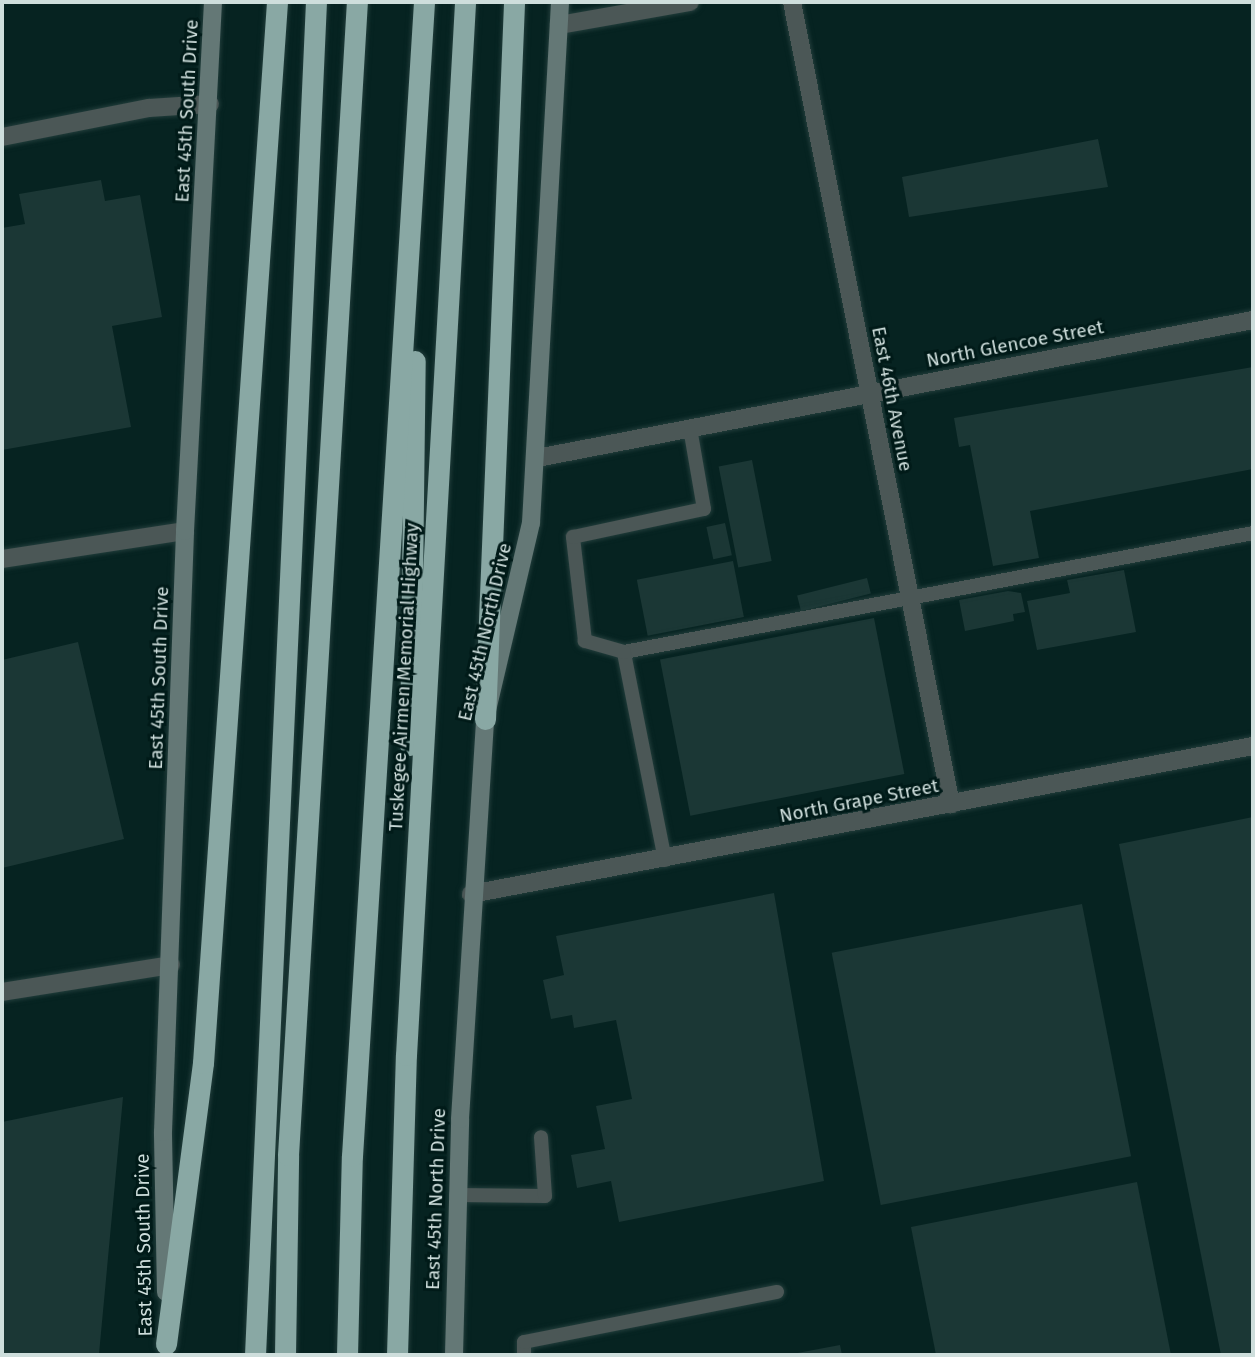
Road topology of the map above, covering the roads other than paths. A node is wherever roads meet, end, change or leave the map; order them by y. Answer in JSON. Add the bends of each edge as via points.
{"nodes":[{"id":1,"x":213,"y":2,"type":"edge"},
{"id":2,"x":277,"y":2,"type":"edge"},
{"id":3,"x":316,"y":2,"type":"edge"},
{"id":4,"x":357,"y":2,"type":"edge"},
{"id":5,"x":424,"y":2,"type":"edge"},
{"id":6,"x":465,"y":2,"type":"edge"},
{"id":7,"x":514,"y":2,"type":"edge"},
{"id":8,"x":560,"y":2,"type":"edge"},
{"id":9,"x":690,"y":2,"type":"edge"},
{"id":10,"x":792,"y":2,"type":"edge"},
{"id":11,"x":559,"y":25,"type":"junction"},
{"id":12,"x":418,"y":93,"type":"junction"},
{"id":13,"x":210,"y":104,"type":"junction"},
{"id":14,"x":2,"y":137,"type":"edge"},
{"id":15,"x":1253,"y":320,"type":"edge"},
{"id":16,"x":870,"y":393,"type":"junction"},
{"id":17,"x":691,"y":428,"type":"junction"},
{"id":18,"x":537,"y":458,"type":"junction"},
{"id":19,"x":185,"y":531,"type":"junction"},
{"id":20,"x":1253,"y":533,"type":"edge"},
{"id":21,"x":2,"y":559,"type":"edge"},
{"id":22,"x":910,"y":599,"type":"junction"},
{"id":23,"x":624,"y":652,"type":"junction"},
{"id":24,"x":485,"y":719,"type":"junction"},
{"id":25,"x":1253,"y":746,"type":"edge"},
{"id":26,"x":951,"y":804,"type":"junction"},
{"id":27,"x":665,"y":860,"type":"junction"},
{"id":28,"x":471,"y":894,"type":"junction"},
{"id":29,"x":171,"y":965,"type":"junction"},
{"id":30,"x":2,"y":992,"type":"edge"},
{"id":31,"x":406,"y":1055,"type":"junction"},
{"id":32,"x":541,"y":1137,"type":"dead end"},
{"id":33,"x":456,"y":1195,"type":"junction"},
{"id":34,"x":286,"y":1233,"type":"junction"},
{"id":35,"x":777,"y":1292,"type":"dead end"},
{"id":36,"x":166,"y":1350,"type":"edge"},
{"id":37,"x":255,"y":1355,"type":"edge"},
{"id":38,"x":278,"y":1355,"type":"edge"},
{"id":39,"x":285,"y":1355,"type":"edge"},
{"id":40,"x":347,"y":1355,"type":"edge"},
{"id":41,"x":397,"y":1355,"type":"edge"},
{"id":42,"x":454,"y":1355,"type":"edge"},
{"id":43,"x":524,"y":1355,"type":"edge"}],
"edges":[{"from":1,"to":13,"type":"main road","name":"East 45th South Drive"},
{"from":2,"to":36,"type":"highway","via":[[203,1063]]},
{"from":3,"to":37,"type":"highway"},
{"from":4,"to":34,"type":"highway"},
{"from":5,"to":12,"type":"highway"},
{"from":6,"to":31,"type":"highway","name":"Tuskegee Airmen Memorial Highway"},
{"from":7,"to":24,"type":"highway"},
{"from":8,"to":11,"type":"main road","name":"East 45th North Drive"},
{"from":9,"to":11,"type":"street"},
{"from":10,"to":16,"type":"street","name":"East 46th Avenue"},
{"from":11,"to":18,"type":"main road","name":"East 45th North Drive"},
{"from":12,"to":31,"type":"highway"},
{"from":12,"to":40,"type":"highway","via":[[352,1156]]},
{"from":13,"to":14,"type":"street","via":[[149,108]]},
{"from":13,"to":19,"type":"main road","name":"East 45th South Drive"},
{"from":15,"to":16,"type":"street","name":"North Glencoe Street"},
{"from":16,"to":17,"type":"street","name":"North Glencoe Street"},
{"from":16,"to":22,"type":"street","name":"East 46th Avenue"},
{"from":17,"to":18,"type":"street","name":"North Glencoe Street"},
{"from":17,"to":23,"type":"lane","via":[[704,509],[573,537],[585,641]]},
{"from":18,"to":24,"type":"main road","name":"East 45th North Drive","via":[[517,592]]},
{"from":19,"to":21,"type":"street"},
{"from":19,"to":29,"type":"main road","name":"East 45th South Drive"},
{"from":20,"to":22,"type":"lane"},
{"from":22,"to":23,"type":"lane"},
{"from":22,"to":26,"type":"street","name":"East 46th Avenue"},
{"from":23,"to":27,"type":"lane"},
{"from":24,"to":28,"type":"main road","name":"East 45th North Drive"},
{"from":25,"to":26,"type":"street","name":"North Grape Street"},
{"from":26,"to":27,"type":"street","name":"North Grape Street"},
{"from":27,"to":28,"type":"street","name":"North Grape Street"},
{"from":28,"to":33,"type":"main road","name":"East 45th North Drive"},
{"from":29,"to":30,"type":"street"},
{"from":29,"to":36,"type":"main road","name":"East 45th South Drive","via":[[163,1132]]},
{"from":31,"to":41,"type":"highway","name":"Tuskegee Airmen Memorial Highway"},
{"from":32,"to":33,"type":"lane","via":[[545,1196]]},
{"from":33,"to":42,"type":"main road","name":"East 45th North Drive"},
{"from":34,"to":38,"type":"highway"},
{"from":34,"to":39,"type":"highway"},
{"from":35,"to":43,"type":"lane","via":[[524,1342]]}]}
